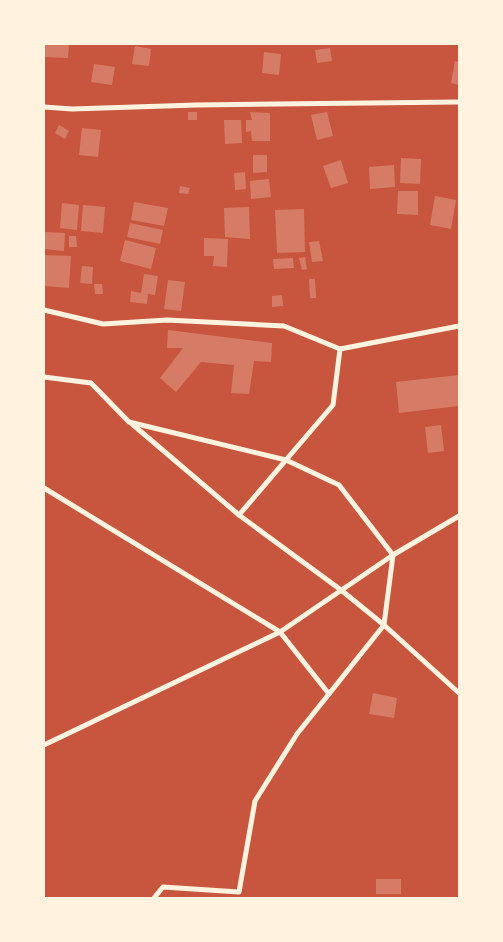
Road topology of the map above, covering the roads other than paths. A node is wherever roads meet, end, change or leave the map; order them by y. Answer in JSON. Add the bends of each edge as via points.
{"nodes":[{"id":1,"x":459,"y":102,"type":"edge"},
{"id":2,"x":44,"y":107,"type":"edge"},
{"id":3,"x":44,"y":310,"type":"edge"},
{"id":4,"x":459,"y":326,"type":"edge"},
{"id":5,"x":340,"y":350,"type":"junction"},
{"id":6,"x":44,"y":377,"type":"edge"},
{"id":7,"x":129,"y":422,"type":"junction"},
{"id":8,"x":286,"y":460,"type":"junction"},
{"id":9,"x":44,"y":488,"type":"edge"},
{"id":10,"x":239,"y":515,"type":"junction"},
{"id":11,"x":459,"y":516,"type":"edge"},
{"id":12,"x":393,"y":554,"type":"junction"},
{"id":13,"x":341,"y":590,"type":"junction"},
{"id":14,"x":384,"y":625,"type":"junction"},
{"id":15,"x":280,"y":632,"type":"junction"},
{"id":16,"x":459,"y":693,"type":"edge"},
{"id":17,"x":329,"y":694,"type":"junction"},
{"id":18,"x":44,"y":745,"type":"edge"},
{"id":19,"x":239,"y":892,"type":"junction"},
{"id":20,"x":154,"y":898,"type":"edge"},
{"id":21,"x":239,"y":898,"type":"edge"}],
"edges":[{"from":1,"to":2,"type":"street"},
{"from":3,"to":5,"type":"street","via":[[103,324],[167,320],[284,326]]},
{"from":4,"to":5,"type":"street"},
{"from":5,"to":8,"type":"street","via":[[333,406]]},
{"from":6,"to":7,"type":"street","via":[[90,383]]},
{"from":7,"to":8,"type":"street"},
{"from":7,"to":10,"type":"street"},
{"from":8,"to":10,"type":"street"},
{"from":8,"to":12,"type":"street","via":[[339,485]]},
{"from":9,"to":15,"type":"street"},
{"from":10,"to":13,"type":"street"},
{"from":11,"to":12,"type":"street"},
{"from":12,"to":13,"type":"street"},
{"from":12,"to":14,"type":"street"},
{"from":13,"to":14,"type":"street"},
{"from":13,"to":15,"type":"street"},
{"from":14,"to":16,"type":"street"},
{"from":14,"to":17,"type":"street"},
{"from":15,"to":17,"type":"street"},
{"from":15,"to":18,"type":"street"},
{"from":17,"to":19,"type":"street","via":[[297,734],[255,801]]},
{"from":19,"to":20,"type":"street","via":[[163,887]]},
{"from":19,"to":21,"type":"street"}]}
